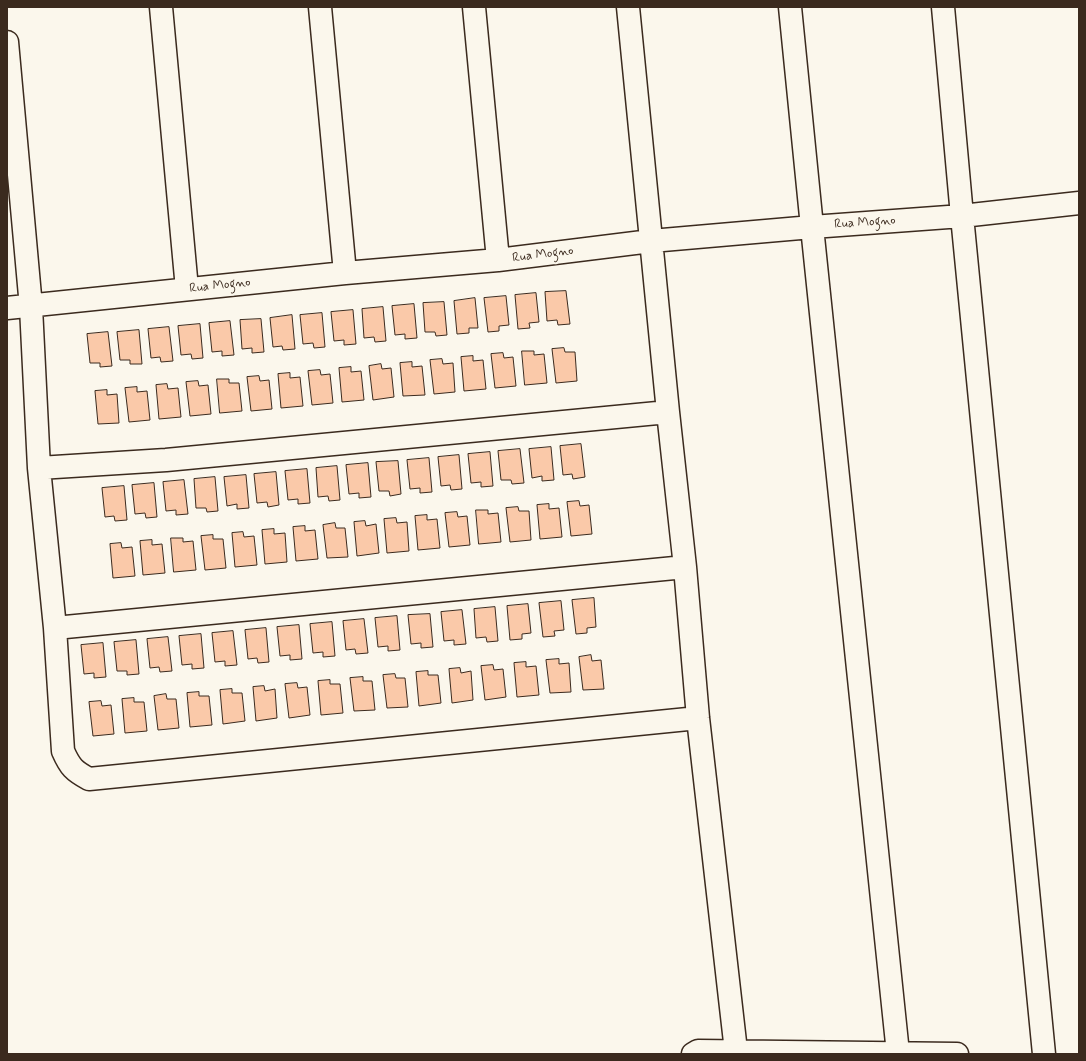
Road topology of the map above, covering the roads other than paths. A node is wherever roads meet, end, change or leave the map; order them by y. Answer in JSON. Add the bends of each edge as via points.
{"nodes":[{"id":1,"x":161,"y":7,"type":"edge"},
{"id":2,"x":320,"y":7,"type":"edge"},
{"id":3,"x":474,"y":7,"type":"edge"},
{"id":4,"x":628,"y":7,"type":"edge"},
{"id":5,"x":790,"y":7,"type":"edge"},
{"id":6,"x":943,"y":7,"type":"edge"},
{"id":7,"x":7,"y":42,"type":"edge"},
{"id":8,"x":1079,"y":203,"type":"edge"},
{"id":9,"x":962,"y":216,"type":"junction"},
{"id":10,"x":812,"y":227,"type":"junction"},
{"id":11,"x":651,"y":241,"type":"junction"},
{"id":12,"x":498,"y":260,"type":"junction"},
{"id":13,"x":345,"y":273,"type":"junction"},
{"id":14,"x":187,"y":289,"type":"junction"},
{"id":15,"x":31,"y":306,"type":"junction"},
{"id":16,"x":7,"y":308,"type":"edge"},
{"id":17,"x":668,"y":412,"type":"junction"},
{"id":18,"x":39,"y":468,"type":"junction"},
{"id":19,"x":685,"y":567,"type":"junction"},
{"id":20,"x":55,"y":628,"type":"junction"},
{"id":21,"x":698,"y":718,"type":"junction"},
{"id":22,"x":736,"y":1051,"type":"junction"},
{"id":23,"x":696,"y":1053,"type":"edge"},
{"id":24,"x":898,"y":1053,"type":"junction"},
{"id":25,"x":958,"y":1054,"type":"edge"},
{"id":26,"x":1044,"y":1054,"type":"edge"}],
"edges":[{"from":1,"to":14,"type":"street"},
{"from":2,"to":13,"type":"street"},
{"from":3,"to":12,"type":"street"},
{"from":4,"to":11,"type":"street"},
{"from":5,"to":10,"type":"street"},
{"from":6,"to":9,"type":"street"},
{"from":7,"to":15,"type":"street"},
{"from":8,"to":9,"type":"street","name":"Rua Mogno"},
{"from":9,"to":10,"type":"street","name":"Rua Mogno"},
{"from":9,"to":26,"type":"street"},
{"from":10,"to":11,"type":"street","name":"Rua Mogno"},
{"from":10,"to":24,"type":"street"},
{"from":11,"to":12,"type":"street","name":"Rua Mogno"},
{"from":11,"to":17,"type":"street"},
{"from":12,"to":13,"type":"street","name":"Rua Mogno"},
{"from":13,"to":14,"type":"street","name":"Rua Mogno"},
{"from":14,"to":15,"type":"street","name":"Rua Mogno"},
{"from":15,"to":16,"type":"street","name":"Rua Mogno"},
{"from":15,"to":18,"type":"street"},
{"from":17,"to":18,"type":"street","via":[[174,459]]},
{"from":17,"to":19,"type":"street"},
{"from":18,"to":20,"type":"street"},
{"from":19,"to":20,"type":"street"},
{"from":19,"to":21,"type":"street"},
{"from":20,"to":21,"type":"street","via":[[63,751],[76,772],[89,779]]},
{"from":21,"to":22,"type":"street"},
{"from":22,"to":23,"type":"street"},
{"from":22,"to":24,"type":"street"},
{"from":24,"to":25,"type":"street"}]}
